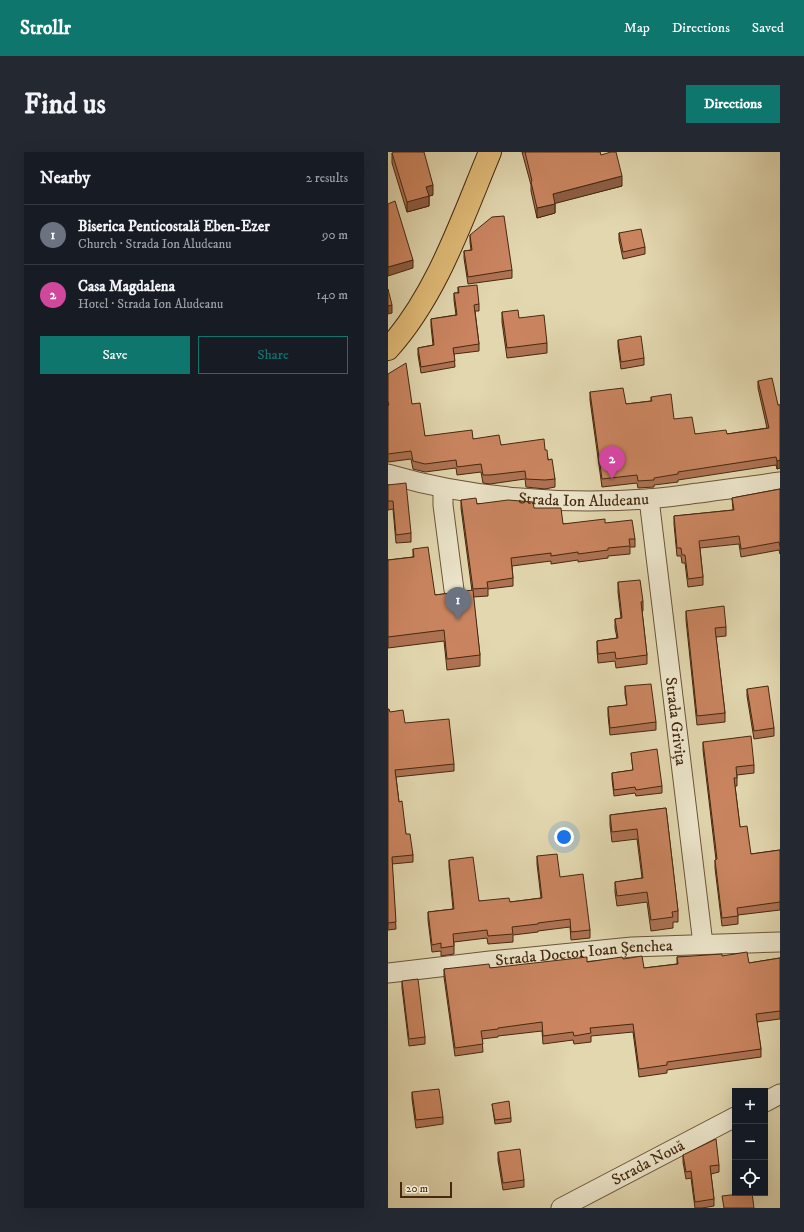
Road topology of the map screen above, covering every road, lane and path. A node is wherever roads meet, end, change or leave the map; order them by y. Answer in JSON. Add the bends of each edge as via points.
{"nodes":[{"id":1,"x":490,"y":152,"type":"edge"},
{"id":2,"x":388,"y":349,"type":"edge"},
{"id":3,"x":388,"y":474,"type":"edge"},
{"id":4,"x":780,"y":482,"type":"edge"},
{"id":5,"x":443,"y":488,"type":"junction"},
{"id":6,"x":649,"y":499,"type":"junction"},
{"id":7,"x":454,"y":590,"type":"dead end"},
{"id":8,"x":780,"y":942,"type":"edge"},
{"id":9,"x":703,"y":944,"type":"junction"},
{"id":10,"x":388,"y":973,"type":"edge"},
{"id":11,"x":780,"y":1094,"type":"edge"},
{"id":12,"x":768,"y":1100,"type":"edge"},
{"id":13,"x":732,"y":1119,"type":"edge"},
{"id":14,"x":561,"y":1208,"type":"edge"}],
"edges":[{"from":1,"to":2,"type":"main road","via":[[450,248],[431,285],[412,318]]},
{"from":3,"to":5,"type":"street","name":"Strada Ion Aludeanu"},
{"from":4,"to":6,"type":"street","name":"Strada Ion Aludeanu"},
{"from":5,"to":6,"type":"street","name":"Strada Ion Aludeanu","via":[[552,500]]},
{"from":5,"to":7,"type":"street"},
{"from":6,"to":9,"type":"street","name":"Strada Grivița"},
{"from":8,"to":9,"type":"street","name":"Strada Doctor Ioan Șenchea"},
{"from":9,"to":10,"type":"street","name":"Strada Doctor Ioan Șenchea","via":[[624,948]]},
{"from":11,"to":12,"type":"street"},
{"from":13,"to":14,"type":"street","name":"Strada Nouă"}]}
